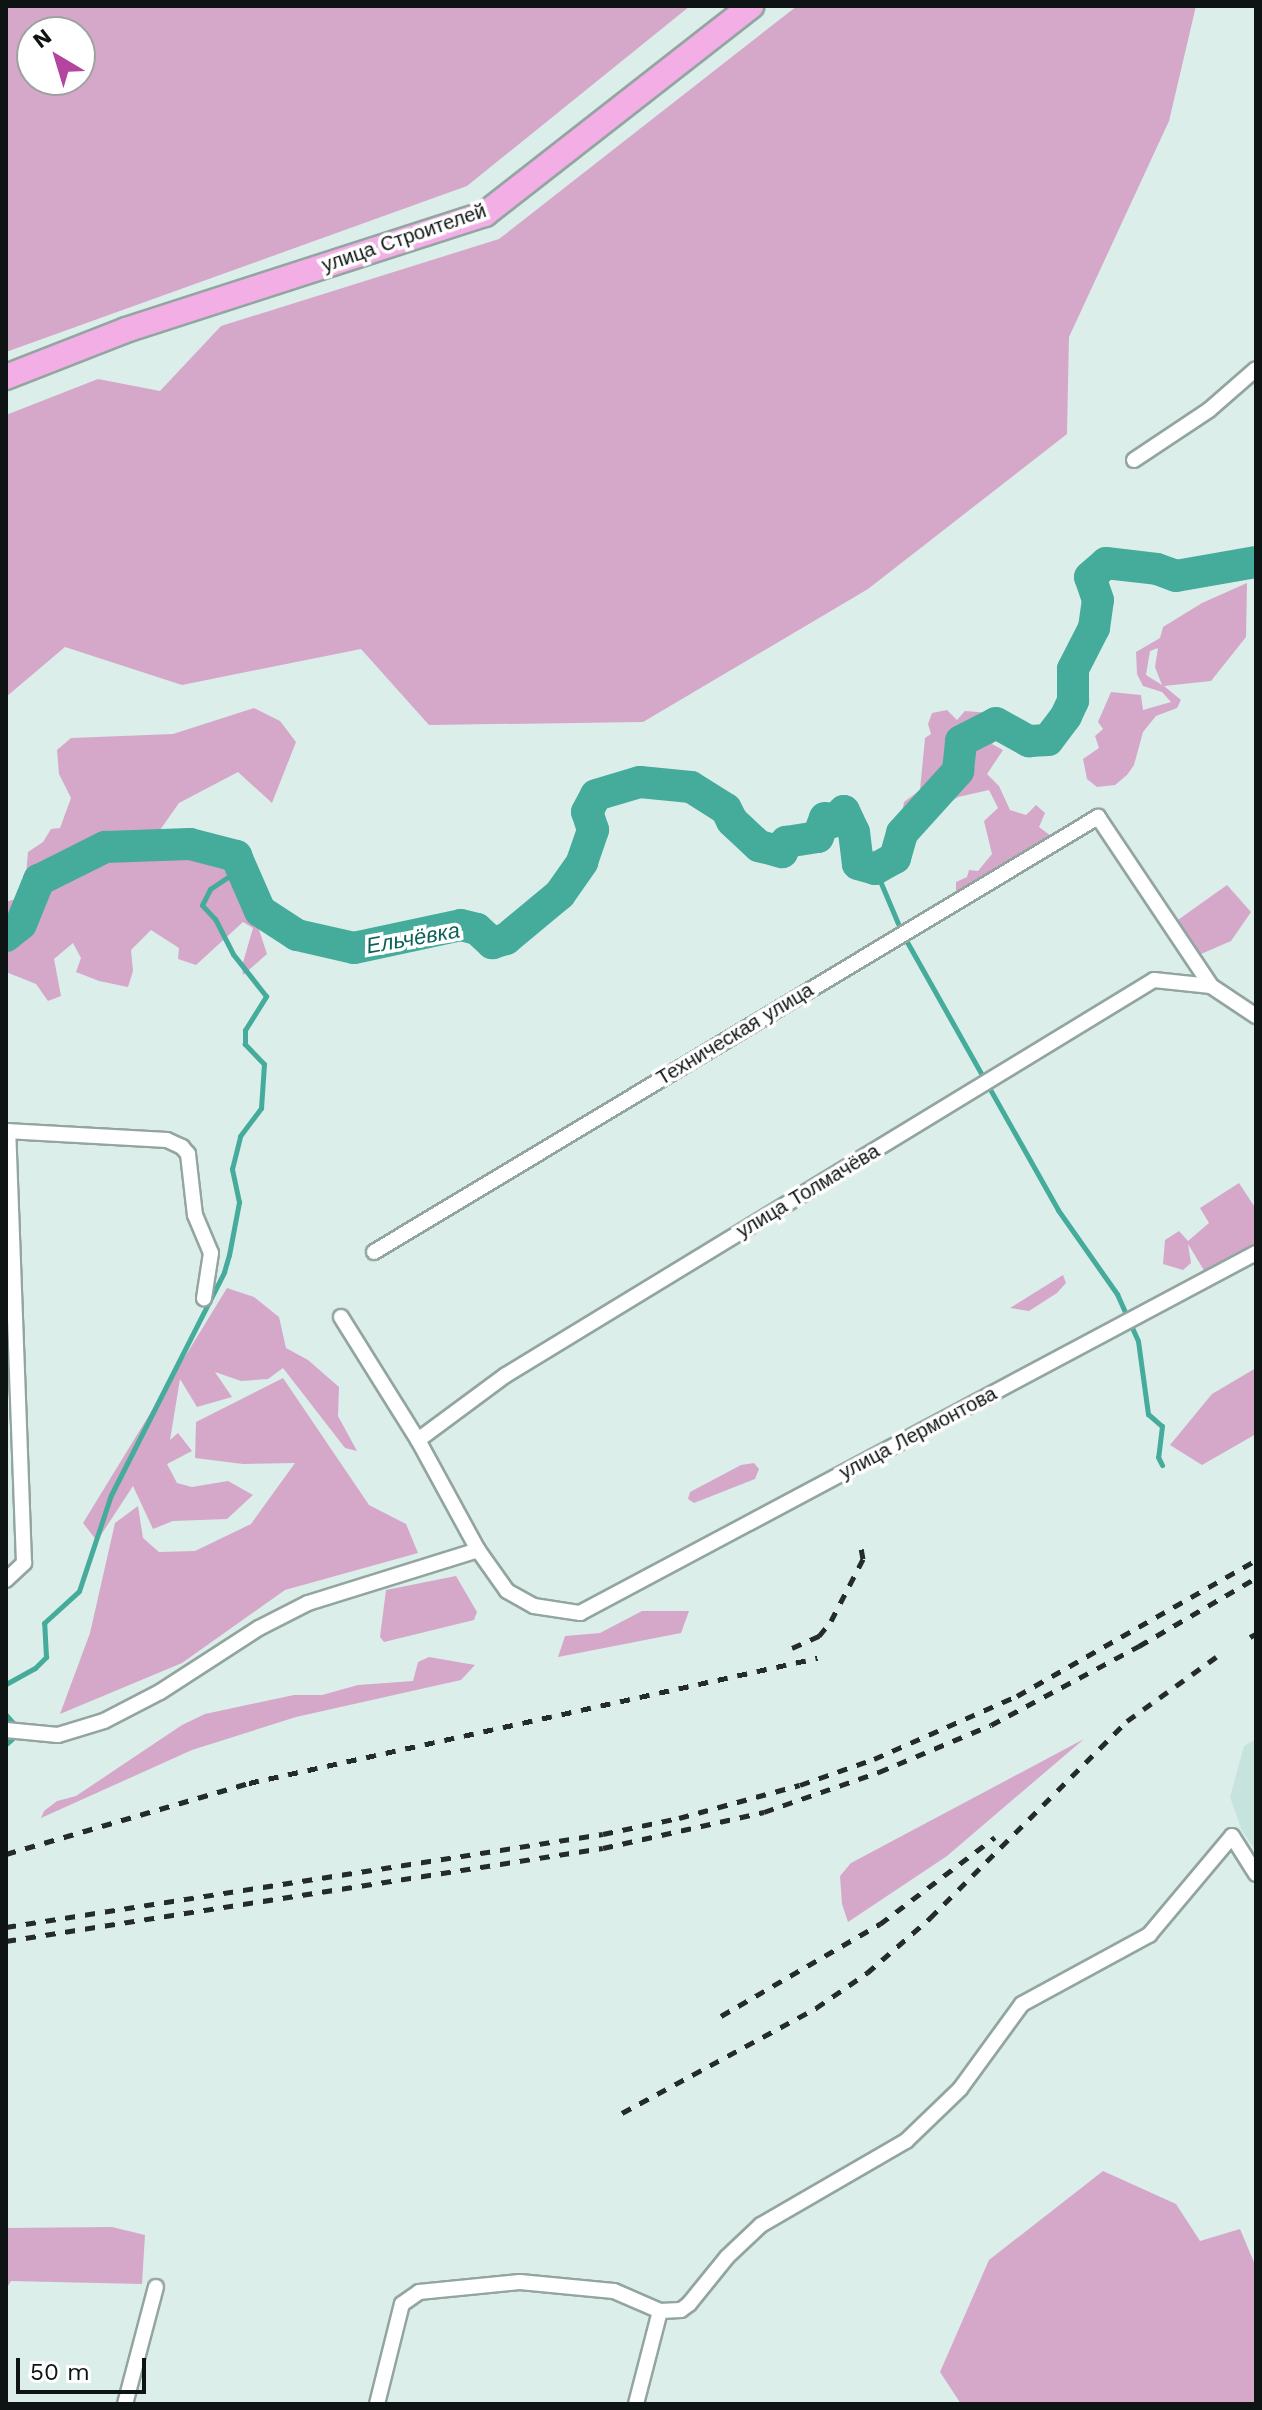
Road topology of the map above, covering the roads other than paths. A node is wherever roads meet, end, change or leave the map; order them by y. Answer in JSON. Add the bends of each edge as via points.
{"nodes":[{"id":1,"x":751,"y":6,"type":"edge"},
{"id":2,"x":1256,"y":369,"type":"edge"},
{"id":3,"x":6,"y":377,"type":"edge"},
{"id":4,"x":1134,"y":460,"type":"dead end"},
{"id":5,"x":1211,"y":986,"type":"junction"},
{"id":6,"x":1256,"y":1016,"type":"edge"},
{"id":7,"x":7,"y":1131,"type":"edge"},
{"id":8,"x":374,"y":1252,"type":"dead end"},
{"id":9,"x":1256,"y":1253,"type":"edge"},
{"id":10,"x":204,"y":1298,"type":"dead end"},
{"id":11,"x":341,"y":1317,"type":"dead end"},
{"id":12,"x":418,"y":1440,"type":"junction"},
{"id":13,"x":478,"y":1550,"type":"junction"},
{"id":14,"x":6,"y":1580,"type":"edge"},
{"id":15,"x":6,"y":1730,"type":"edge"},
{"id":16,"x":1256,"y":1874,"type":"edge"},
{"id":17,"x":156,"y":2287,"type":"dead end"},
{"id":18,"x":660,"y":2311,"type":"junction"},
{"id":19,"x":125,"y":2404,"type":"edge"},
{"id":20,"x":377,"y":2404,"type":"edge"},
{"id":21,"x":636,"y":2404,"type":"edge"}],
"edges":[{"from":1,"to":3,"type":"main road","name":"улица Строителей","via":[[485,214],[126,330]]},
{"from":2,"to":4,"type":"street","via":[[1209,410]]},
{"from":5,"to":6,"type":"street"},
{"from":5,"to":8,"type":"street","name":"Техническая улица","via":[[1098,817]]},
{"from":5,"to":12,"type":"street","name":"улица Толмачёва","via":[[1154,980],[506,1375]]},
{"from":7,"to":10,"type":"street","via":[[167,1140],[182,1147],[188,1154],[195,1215],[211,1253]]},
{"from":7,"to":14,"type":"street","via":[[24,1563]]},
{"from":9,"to":13,"type":"street","name":"улица Лермонтова","via":[[580,1613],[544,1609],[516,1598]]},
{"from":11,"to":12,"type":"street"},
{"from":12,"to":13,"type":"street"},
{"from":13,"to":15,"type":"street","via":[[308,1603],[104,1721],[58,1735]]},
{"from":16,"to":18,"type":"street","via":[[1232,1836],[1149,1935],[1022,2004],[960,2089],[906,2141],[761,2225],[689,2304]]},
{"from":17,"to":19,"type":"street"},
{"from":18,"to":20,"type":"street","via":[[589,2285],[520,2282],[419,2292],[402,2304]]},
{"from":18,"to":21,"type":"street"}]}
